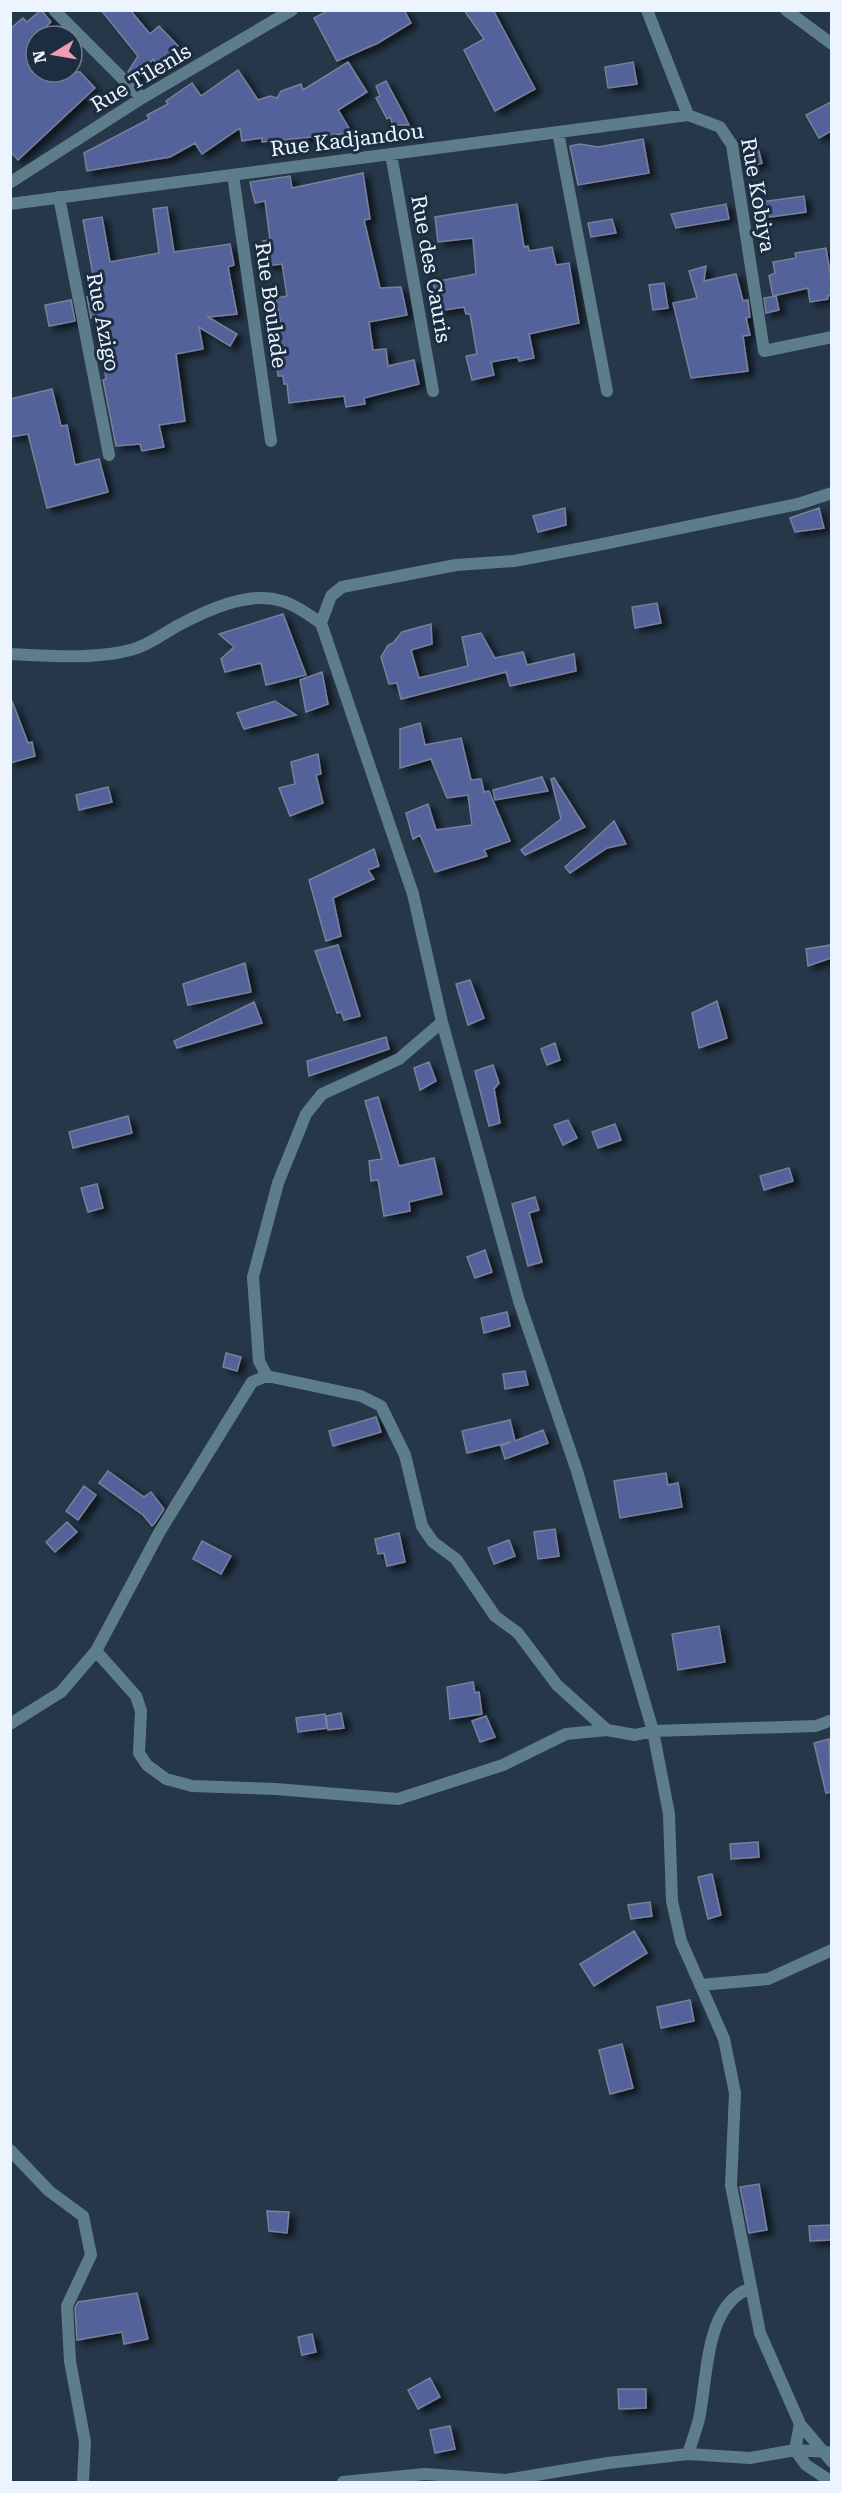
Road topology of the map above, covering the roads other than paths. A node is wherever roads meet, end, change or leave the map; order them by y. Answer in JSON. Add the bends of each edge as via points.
{"nodes":[{"id":1,"x":54,"y":10,"type":"edge"},
{"id":2,"x":292,"y":10,"type":"edge"},
{"id":3,"x":647,"y":10,"type":"edge"},
{"id":4,"x":786,"y":10,"type":"edge"},
{"id":5,"x":831,"y":44,"type":"edge"},
{"id":6,"x":142,"y":98,"type":"junction"},
{"id":7,"x":688,"y":115,"type":"junction"},
{"id":8,"x":558,"y":132,"type":"junction"},
{"id":9,"x":391,"y":154,"type":"junction"},
{"id":10,"x":233,"y":175,"type":"junction"},
{"id":11,"x":11,"y":181,"type":"edge"},
{"id":12,"x":58,"y":197,"type":"junction"},
{"id":13,"x":14,"y":203,"type":"edge"},
{"id":14,"x":831,"y":337,"type":"edge"},
{"id":15,"x":433,"y":391,"type":"dead end"},
{"id":16,"x":607,"y":391,"type":"dead end"},
{"id":17,"x":271,"y":441,"type":"dead end"},
{"id":18,"x":109,"y":454,"type":"dead end"},
{"id":19,"x":831,"y":493,"type":"edge"},
{"id":20,"x":321,"y":623,"type":"junction"},
{"id":21,"x":10,"y":654,"type":"edge"},
{"id":22,"x":442,"y":1022,"type":"junction"},
{"id":23,"x":267,"y":1376,"type":"junction"},
{"id":24,"x":96,"y":1651,"type":"junction"},
{"id":25,"x":831,"y":1720,"type":"edge"},
{"id":26,"x":10,"y":1724,"type":"edge"},
{"id":27,"x":607,"y":1730,"type":"junction"},
{"id":28,"x":653,"y":1731,"type":"junction"},
{"id":29,"x":831,"y":1950,"type":"edge"},
{"id":30,"x":700,"y":1985,"type":"junction"},
{"id":31,"x":10,"y":2150,"type":"edge"},
{"id":32,"x":751,"y":2288,"type":"junction"},
{"id":33,"x":800,"y":2424,"type":"junction"},
{"id":34,"x":795,"y":2450,"type":"junction"},
{"id":35,"x":828,"y":2452,"type":"edge"},
{"id":36,"x":688,"y":2454,"type":"junction"},
{"id":37,"x":831,"y":2463,"type":"edge"},
{"id":38,"x":83,"y":2482,"type":"edge"},
{"id":39,"x":343,"y":2482,"type":"edge"},
{"id":40,"x":831,"y":2482,"type":"edge"}],
"edges":[{"from":1,"to":6,"type":"street"},
{"from":2,"to":6,"type":"street","name":"Rue Tilenls"},
{"from":3,"to":7,"type":"street"},
{"from":4,"to":5,"type":"street"},
{"from":6,"to":11,"type":"street","name":"Rue Tilenls"},
{"from":7,"to":8,"type":"street","name":"Rue Kadjandou"},
{"from":7,"to":14,"type":"street","name":"Rue Kobiya","via":[[726,131],[732,145],[764,351]]},
{"from":8,"to":9,"type":"street","name":"Rue Kadjandou"},
{"from":8,"to":16,"type":"street"},
{"from":9,"to":10,"type":"street","name":"Rue Kadjandou"},
{"from":9,"to":15,"type":"street","name":"Rue des Cauris"},
{"from":10,"to":12,"type":"street","name":"Rue Kadjandou"},
{"from":10,"to":17,"type":"street","name":"Rue Boulade"},
{"from":11,"to":13,"type":"street"},
{"from":12,"to":13,"type":"street","name":"Rue Kadjandou"},
{"from":12,"to":18,"type":"street","name":"Rue Azigo"},
{"from":19,"to":20,"type":"street","via":[[798,504],[593,546],[514,561],[456,565],[342,587],[331,596]]},
{"from":20,"to":21,"type":"street","via":[[300,608],[280,600],[262,599],[201,614],[139,647],[103,656]]},
{"from":20,"to":22,"type":"street","via":[[413,894]]},
{"from":22,"to":23,"type":"street","via":[[399,1059],[322,1094],[306,1114],[278,1184],[253,1277],[259,1361]]},
{"from":22,"to":28,"type":"street","via":[[519,1301],[577,1471]]},
{"from":23,"to":24,"type":"street","via":[[252,1382],[160,1531]]},
{"from":23,"to":27,"type":"street","via":[[361,1396],[381,1406],[405,1455],[422,1526],[433,1542],[456,1559],[495,1617],[518,1633],[557,1684]]},
{"from":24,"to":26,"type":"street","via":[[61,1692]]},
{"from":24,"to":27,"type":"street","via":[[136,1696],[141,1711],[139,1753],[147,1765],[166,1779],[192,1786],[398,1799],[503,1765],[566,1734]]},
{"from":25,"to":28,"type":"street","via":[[816,1726]]},
{"from":27,"to":28,"type":"street","via":[[635,1735]]},
{"from":28,"to":30,"type":"street","via":[[669,1815],[672,1901],[681,1941]]},
{"from":29,"to":30,"type":"street","via":[[768,1979]]},
{"from":30,"to":32,"type":"street","via":[[724,2039],[735,2093],[731,2185]]},
{"from":31,"to":38,"type":"street","via":[[49,2191],[83,2216],[91,2255],[67,2306],[70,2361],[85,2442]]},
{"from":32,"to":33,"type":"street","via":[[760,2333]]},
{"from":32,"to":36,"type":"street","via":[[728,2302],[718,2318],[699,2419]]},
{"from":33,"to":34,"type":"street"},
{"from":33,"to":35,"type":"street"},
{"from":34,"to":35,"type":"street"},
{"from":34,"to":36,"type":"street","via":[[750,2457]]},
{"from":34,"to":40,"type":"street","via":[[806,2465]]},
{"from":35,"to":37,"type":"street"},
{"from":36,"to":39,"type":"street","via":[[506,2480],[425,2474]]}]}
